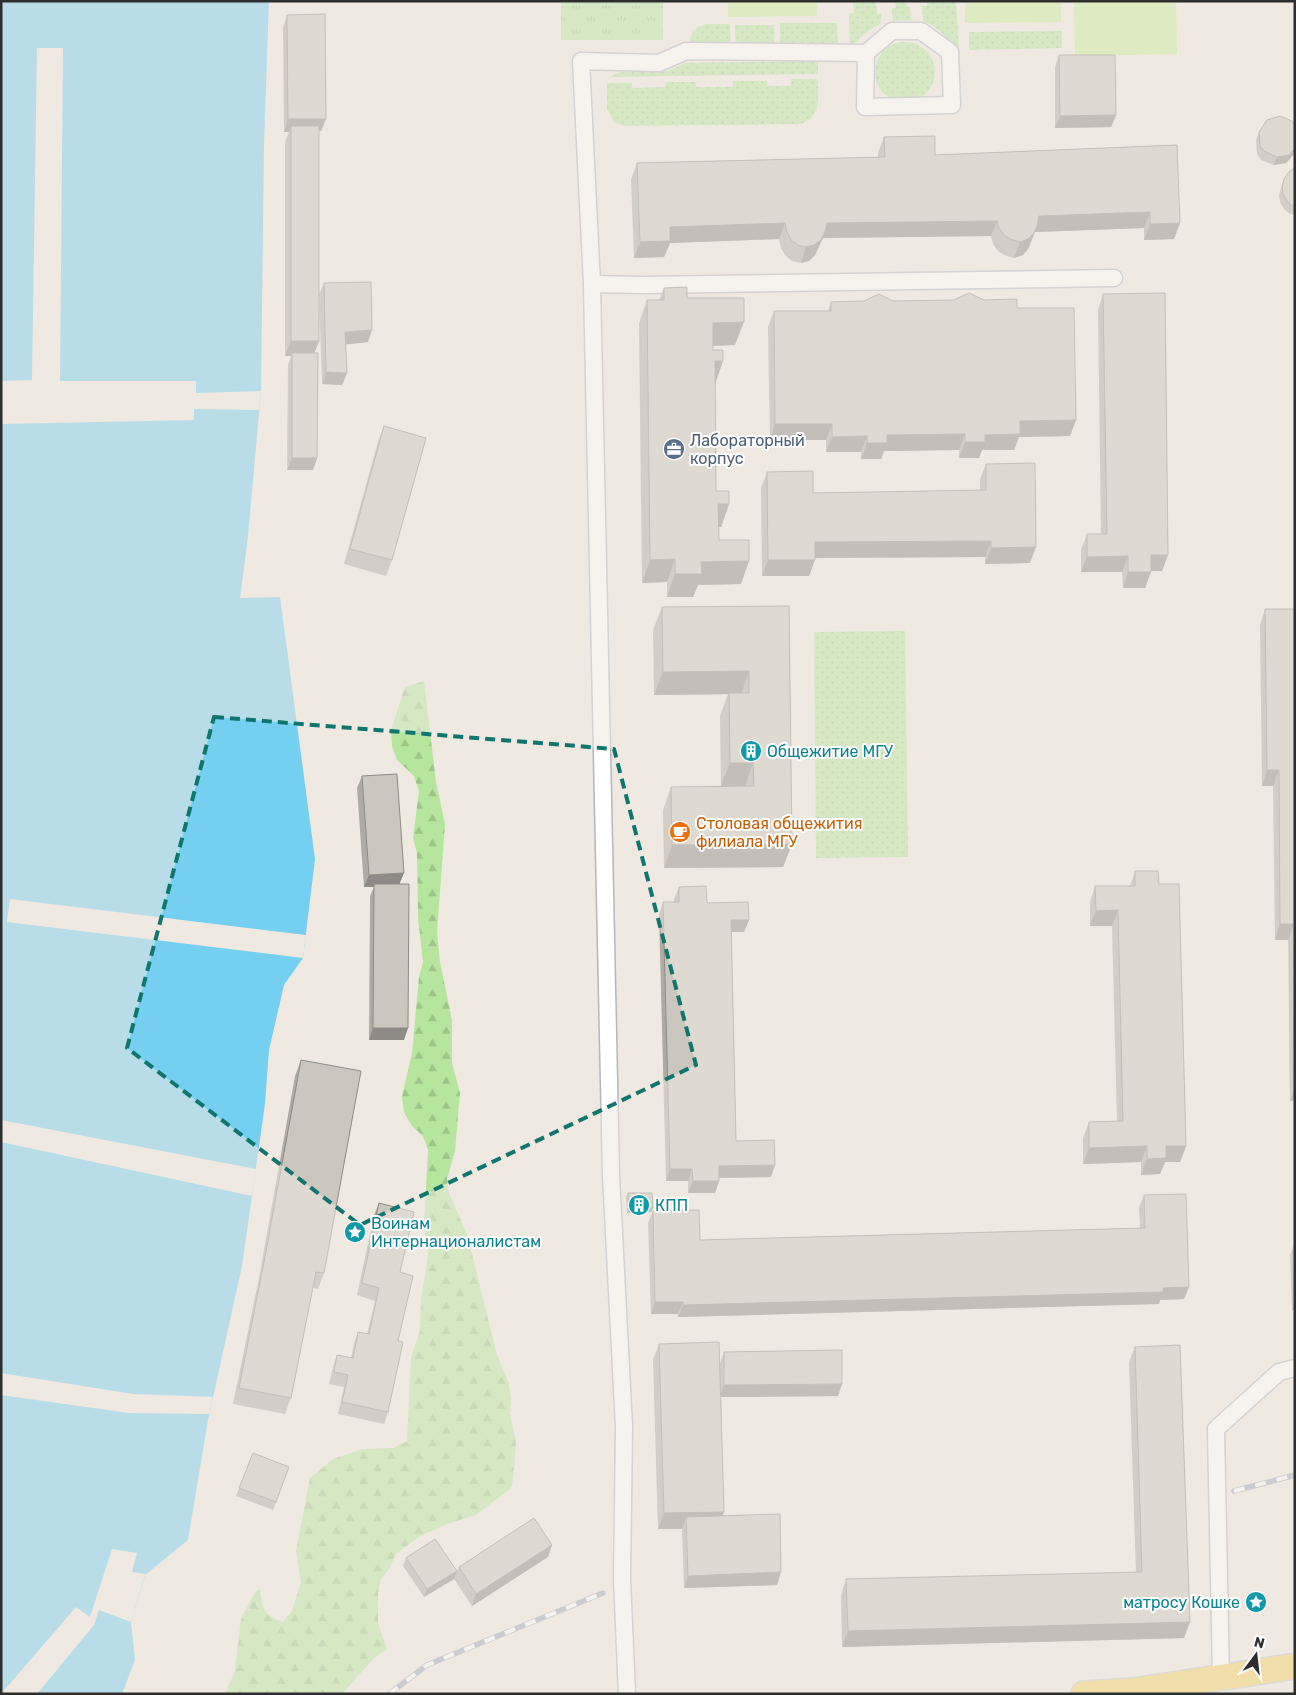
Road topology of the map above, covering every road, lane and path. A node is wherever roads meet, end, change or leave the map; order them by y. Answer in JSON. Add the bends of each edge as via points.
{"nodes":[{"id":1,"x":866,"y":53,"type":"junction"},
{"id":2,"x":1114,"y":278,"type":"dead end"},
{"id":3,"x":592,"y":284,"type":"junction"},
{"id":4,"x":1295,"y":1368,"type":"edge"},
{"id":5,"x":1295,"y":1666,"type":"edge"},
{"id":6,"x":1222,"y":1678,"type":"junction"},
{"id":7,"x":627,"y":1694,"type":"edge"},
{"id":8,"x":1084,"y":1694,"type":"edge"}],
"edges":[{"from":1,"to":1,"type":"street","via":[[892,31],[921,31],[950,52],[952,105],[865,107]]},
{"from":1,"to":3,"type":"street","via":[[686,51],[659,63],[582,61]]},
{"from":2,"to":3,"type":"street"},
{"from":3,"to":7,"type":"street","via":[[610,1165],[624,1427],[622,1579]]},
{"from":4,"to":6,"type":"street","via":[[1279,1372],[1216,1429]]},
{"from":5,"to":6,"type":"main road"},
{"from":6,"to":8,"type":"main road","via":[[1133,1691]]}]}
